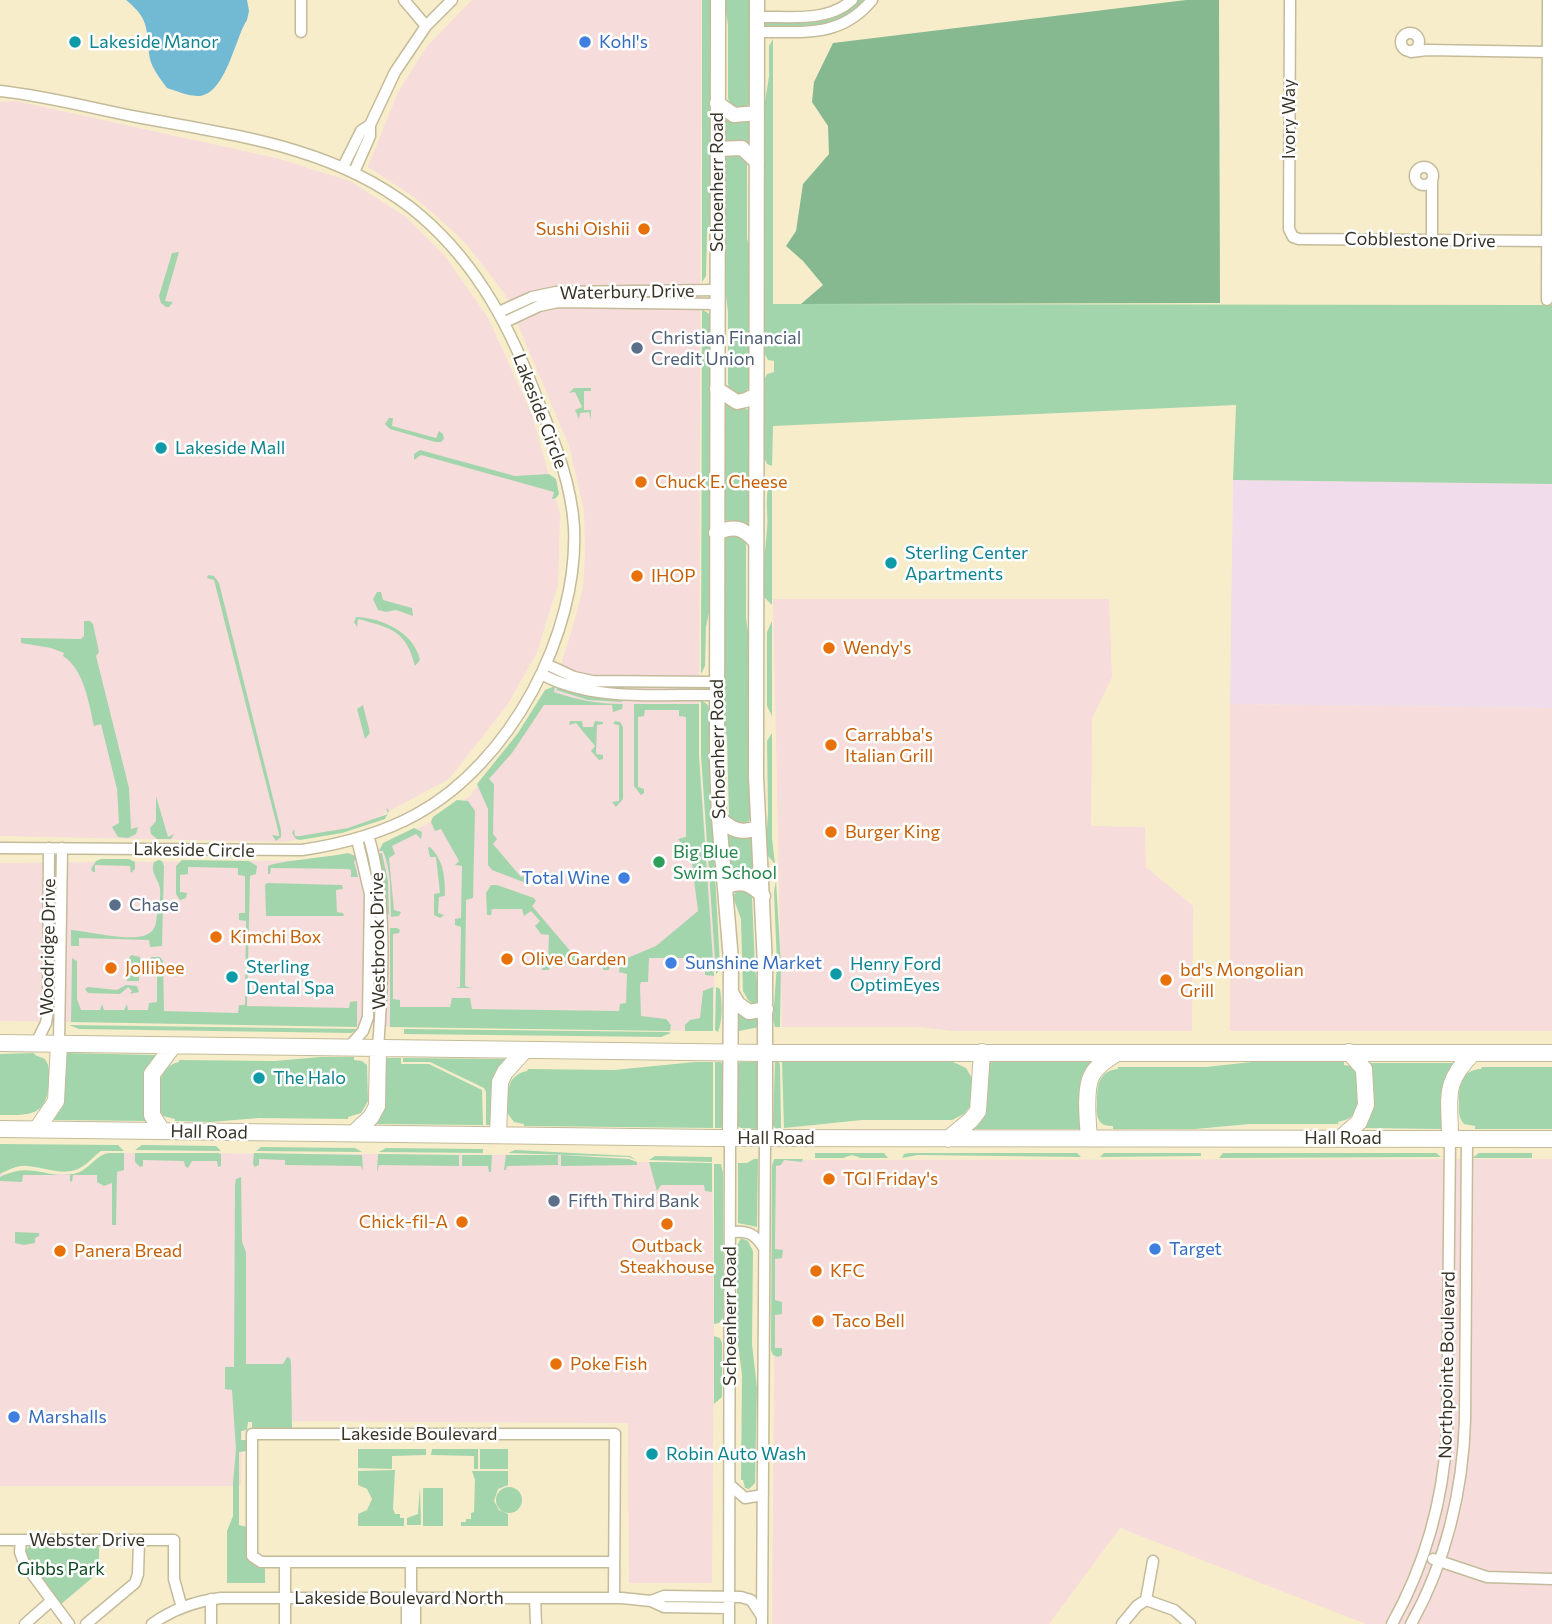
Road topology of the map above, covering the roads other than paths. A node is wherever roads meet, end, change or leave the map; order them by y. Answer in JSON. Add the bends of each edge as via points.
{"nodes":[{"id":1,"x":301,"y":0,"type":"edge"},
{"id":2,"x":404,"y":0,"type":"edge"},
{"id":3,"x":452,"y":0,"type":"edge"},
{"id":4,"x":718,"y":0,"type":"edge"},
{"id":5,"x":757,"y":0,"type":"edge"},
{"id":6,"x":852,"y":0,"type":"edge"},
{"id":7,"x":872,"y":0,"type":"edge"},
{"id":8,"x":1290,"y":0,"type":"edge"},
{"id":9,"x":1548,"y":0,"type":"edge"},
{"id":10,"x":757,"y":17,"type":"junction"},
{"id":11,"x":426,"y":26,"type":"junction"},
{"id":12,"x":301,"y":32,"type":"dead end"},
{"id":13,"x":757,"y":32,"type":"junction"},
{"id":14,"x":1423,"y":45,"type":"junction"},
{"id":15,"x":1548,"y":51,"type":"junction"},
{"id":16,"x":0,"y":91,"type":"edge"},
{"id":17,"x":718,"y":103,"type":"junction"},
{"id":18,"x":757,"y":113,"type":"junction"},
{"id":19,"x":370,"y":125,"type":"junction"},
{"id":20,"x":718,"y":149,"type":"junction"},
{"id":21,"x":757,"y":162,"type":"junction"},
{"id":22,"x":343,"y":167,"type":"junction"},
{"id":23,"x":354,"y":172,"type":"junction"},
{"id":24,"x":1428,"y":186,"type":"dead end"},
{"id":25,"x":1293,"y":237,"type":"joint"},
{"id":26,"x":1432,"y":241,"type":"junction"},
{"id":27,"x":1547,"y":242,"type":"junction"},
{"id":28,"x":717,"y":297,"type":"junction"},
{"id":29,"x":1547,"y":300,"type":"dead end"},
{"id":30,"x":502,"y":317,"type":"junction"},
{"id":31,"x":717,"y":389,"type":"junction"},
{"id":32,"x":756,"y":395,"type":"junction"},
{"id":33,"x":716,"y":533,"type":"junction"},
{"id":34,"x":756,"y":542,"type":"junction"},
{"id":35,"x":544,"y":669,"type":"junction"},
{"id":36,"x":716,"y":688,"type":"junction"},
{"id":37,"x":719,"y":818,"type":"junction"},
{"id":38,"x":758,"y":828,"type":"junction"},
{"id":39,"x":363,"y":837,"type":"junction"},
{"id":40,"x":0,"y":848,"type":"edge"},
{"id":41,"x":50,"y":848,"type":"junction"},
{"id":42,"x":62,"y":848,"type":"junction"},
{"id":43,"x":725,"y":887,"type":"junction"},
{"id":44,"x":763,"y":896,"type":"junction"},
{"id":45,"x":732,"y":994,"type":"junction"},
{"id":46,"x":766,"y":1009,"type":"junction"},
{"id":47,"x":0,"y":1043,"type":"edge"},
{"id":48,"x":36,"y":1043,"type":"junction"},
{"id":49,"x":59,"y":1044,"type":"junction"},
{"id":50,"x":173,"y":1046,"type":"junction"},
{"id":51,"x":348,"y":1048,"type":"junction"},
{"id":52,"x":378,"y":1048,"type":"junction"},
{"id":53,"x":525,"y":1050,"type":"junction"},
{"id":54,"x":731,"y":1052,"type":"junction"},
{"id":55,"x":982,"y":1052,"type":"junction"},
{"id":56,"x":1117,"y":1052,"type":"junction"},
{"id":57,"x":1349,"y":1052,"type":"junction"},
{"id":58,"x":766,"y":1053,"type":"junction"},
{"id":59,"x":1473,"y":1053,"type":"junction"},
{"id":60,"x":1552,"y":1053,"type":"edge"},
{"id":61,"x":0,"y":1129,"type":"edge"},
{"id":62,"x":37,"y":1129,"type":"junction"},
{"id":63,"x":162,"y":1131,"type":"junction"},
{"id":64,"x":354,"y":1133,"type":"junction"},
{"id":65,"x":498,"y":1135,"type":"junction"},
{"id":66,"x":730,"y":1138,"type":"junction"},
{"id":67,"x":765,"y":1138,"type":"junction"},
{"id":68,"x":1089,"y":1138,"type":"junction"},
{"id":69,"x":1341,"y":1138,"type":"junction"},
{"id":70,"x":1450,"y":1138,"type":"junction"},
{"id":71,"x":1467,"y":1138,"type":"junction"},
{"id":72,"x":948,"y":1139,"type":"junction"},
{"id":73,"x":1552,"y":1139,"type":"edge"},
{"id":74,"x":730,"y":1233,"type":"junction"},
{"id":75,"x":764,"y":1248,"type":"junction"},
{"id":76,"x":1449,"y":1249,"type":"junction"},
{"id":77,"x":1465,"y":1249,"type":"junction"},
{"id":78,"x":1448,"y":1376,"type":"junction"},
{"id":79,"x":1464,"y":1386,"type":"junction"},
{"id":80,"x":730,"y":1485,"type":"junction"},
{"id":81,"x":763,"y":1495,"type":"junction"},
{"id":82,"x":0,"y":1540,"type":"edge"},
{"id":83,"x":21,"y":1540,"type":"junction"},
{"id":84,"x":139,"y":1540,"type":"junction"},
{"id":85,"x":1423,"y":1555,"type":"junction"},
{"id":86,"x":1153,"y":1561,"type":"dead end"},
{"id":87,"x":1439,"y":1561,"type":"junction"},
{"id":88,"x":285,"y":1562,"type":"junction"},
{"id":89,"x":411,"y":1562,"type":"junction"},
{"id":90,"x":614,"y":1562,"type":"junction"},
{"id":91,"x":1552,"y":1579,"type":"edge"},
{"id":92,"x":411,"y":1598,"type":"junction"},
{"id":93,"x":535,"y":1598,"type":"junction"},
{"id":94,"x":614,"y":1598,"type":"junction"},
{"id":95,"x":211,"y":1599,"type":"junction"},
{"id":96,"x":285,"y":1599,"type":"junction"},
{"id":97,"x":1146,"y":1600,"type":"junction"},
{"id":98,"x":51,"y":1601,"type":"junction"},
{"id":99,"x":729,"y":1602,"type":"junction"},
{"id":100,"x":181,"y":1608,"type":"junction"},
{"id":101,"x":762,"y":1620,"type":"edge"},
{"id":102,"x":25,"y":1624,"type":"edge"},
{"id":103,"x":69,"y":1624,"type":"edge"},
{"id":104,"x":86,"y":1624,"type":"edge"},
{"id":105,"x":152,"y":1624,"type":"edge"},
{"id":106,"x":211,"y":1624,"type":"edge"},
{"id":107,"x":285,"y":1624,"type":"edge"},
{"id":108,"x":407,"y":1624,"type":"edge"},
{"id":109,"x":415,"y":1624,"type":"edge"},
{"id":110,"x":536,"y":1624,"type":"edge"},
{"id":111,"x":729,"y":1624,"type":"edge"},
{"id":112,"x":1122,"y":1624,"type":"edge"},
{"id":113,"x":1190,"y":1624,"type":"edge"},
{"id":114,"x":1392,"y":1624,"type":"edge"},
{"id":115,"x":1411,"y":1624,"type":"edge"}],
"edges":[{"from":1,"to":12,"type":"street"},
{"from":2,"to":11,"type":"street"},
{"from":3,"to":11,"type":"street"},
{"from":4,"to":17,"type":"main road","name":"Schoenherr Road"},
{"from":5,"to":10,"type":"main road","name":"Schoenherr Road"},
{"from":6,"to":10,"type":"street","via":[[825,15]]},
{"from":7,"to":13,"type":"street","via":[[850,21],[827,30]]},
{"from":8,"to":25,"type":"street","name":"Ivory Way","via":[[1289,229]]},
{"from":9,"to":15,"type":"street"},
{"from":10,"to":13,"type":"main road","name":"Schoenherr Road"},
{"from":11,"to":19,"type":"street"},
{"from":13,"to":18,"type":"main road","name":"Schoenherr Road"},
{"from":14,"to":14,"type":"street","via":[[1411,51],[1401,42],[1411,33]]},
{"from":14,"to":15,"type":"street"},
{"from":15,"to":27,"type":"street"},
{"from":16,"to":22,"type":"street","name":"Lakeside Circle","via":[[265,142]]},
{"from":17,"to":18,"type":"main road","via":[[734,115]]},
{"from":17,"to":20,"type":"main road","name":"Schoenherr Road"},
{"from":18,"to":21,"type":"main road","name":"Schoenherr Road"},
{"from":19,"to":22,"type":"street","via":[[361,131]]},
{"from":19,"to":23,"type":"street","via":[[370,136]]},
{"from":20,"to":21,"type":"main road","via":[[742,148]]},
{"from":20,"to":28,"type":"main road","name":"Schoenherr Road"},
{"from":21,"to":32,"type":"main road","name":"Schoenherr Road"},
{"from":22,"to":23,"type":"street","name":"Lakeside Circle"},
{"from":23,"to":30,"type":"street","name":"Lakeside Circle","via":[[397,197],[444,238]]},
{"from":24,"to":26,"type":"street"},
{"from":25,"to":26,"type":"street","name":"Cobblestone Drive"},
{"from":26,"to":27,"type":"street","name":"Cobblestone Drive"},
{"from":27,"to":29,"type":"street"},
{"from":28,"to":30,"type":"street","name":"Waterbury Drive","via":[[556,292],[532,298]]},
{"from":28,"to":31,"type":"main road","name":"Schoenherr Road"},
{"from":30,"to":35,"type":"street","name":"Lakeside Circle","via":[[561,458],[572,512],[570,589]]},
{"from":31,"to":32,"type":"main road","via":[[737,402]]},
{"from":31,"to":33,"type":"main road","name":"Schoenherr Road"},
{"from":32,"to":34,"type":"main road","name":"Schoenherr Road"},
{"from":33,"to":34,"type":"main road","via":[[741,528]]},
{"from":33,"to":36,"type":"main road","name":"Schoenherr Road"},
{"from":34,"to":38,"type":"main road","name":"Schoenherr Road"},
{"from":35,"to":36,"type":"street","via":[[592,681]]},
{"from":35,"to":39,"type":"street","name":"Lakeside Circle","via":[[494,747],[461,783],[418,814]]},
{"from":36,"to":37,"type":"main road","name":"Schoenherr Road"},
{"from":37,"to":38,"type":"main road","via":[[738,831]]},
{"from":37,"to":43,"type":"main road","name":"Schoenherr Road"},
{"from":38,"to":44,"type":"main road","name":"Schoenherr Road"},
{"from":39,"to":42,"type":"street","name":"Lakeside Circle","via":[[288,851]]},
{"from":39,"to":51,"type":"street","name":"Westbrook Drive","via":[[370,894],[368,1017]]},
{"from":39,"to":52,"type":"street","name":"Westbrook Drive","via":[[377,864],[381,893]]},
{"from":40,"to":41,"type":"street","name":"Lakeside Circle"},
{"from":41,"to":42,"type":"street","name":"Lakeside Circle"},
{"from":41,"to":48,"type":"street","name":"Woodridge Drive","via":[[48,1011]]},
{"from":42,"to":49,"type":"street","name":"Woodridge Drive"},
{"from":43,"to":44,"type":"main road","via":[[745,883]]},
{"from":43,"to":45,"type":"main road","name":"Schoenherr Road"},
{"from":44,"to":46,"type":"main road","name":"Schoenherr Road"},
{"from":45,"to":46,"type":"main road","via":[[749,1012]]},
{"from":45,"to":54,"type":"main road","name":"Schoenherr Road"},
{"from":46,"to":58,"type":"main road","name":"Schoenherr Road"},
{"from":47,"to":48,"type":"highway"},
{"from":48,"to":49,"type":"highway"},
{"from":49,"to":50,"type":"highway"},
{"from":49,"to":62,"type":"highway","via":[[56,1101]]},
{"from":50,"to":51,"type":"highway"},
{"from":50,"to":63,"type":"highway","via":[[152,1074],[152,1115]]},
{"from":51,"to":52,"type":"highway"},
{"from":52,"to":53,"type":"highway"},
{"from":52,"to":64,"type":"highway","via":[[377,1106]]},
{"from":53,"to":54,"type":"highway"},
{"from":53,"to":65,"type":"highway","via":[[500,1082]]},
{"from":54,"to":58,"type":"highway"},
{"from":54,"to":66,"type":"main road","name":"Schoenherr Road"},
{"from":55,"to":56,"type":"highway"},
{"from":55,"to":58,"type":"highway"},
{"from":55,"to":72,"type":"highway","via":[[978,1111]]},
{"from":56,"to":57,"type":"highway"},
{"from":56,"to":68,"type":"highway","via":[[1090,1077]]},
{"from":57,"to":59,"type":"highway"},
{"from":57,"to":69,"type":"highway","via":[[1364,1069],[1366,1105],[1359,1122]]},
{"from":58,"to":67,"type":"main road","name":"Schoenherr Road"},
{"from":59,"to":60,"type":"highway"},
{"from":59,"to":70,"type":"highway","via":[[1452,1079]]},
{"from":61,"to":62,"type":"highway","name":"Hall Road"},
{"from":62,"to":63,"type":"highway","name":"Hall Road"},
{"from":63,"to":64,"type":"highway","name":"Hall Road"},
{"from":64,"to":65,"type":"highway","name":"Hall Road"},
{"from":65,"to":66,"type":"highway","name":"Hall Road"},
{"from":66,"to":67,"type":"highway","name":"Hall Road"},
{"from":66,"to":74,"type":"street","name":"Schoenherr Road"},
{"from":67,"to":72,"type":"highway","name":"Hall Road"},
{"from":67,"to":75,"type":"street","name":"Schoenherr Road"},
{"from":68,"to":69,"type":"highway","name":"Hall Road"},
{"from":68,"to":72,"type":"highway","name":"Hall Road"},
{"from":69,"to":70,"type":"highway","name":"Hall Road"},
{"from":70,"to":71,"type":"highway","name":"Hall Road"},
{"from":70,"to":76,"type":"street","name":"Northpointe Boulevard"},
{"from":71,"to":73,"type":"highway","name":"Hall Road"},
{"from":71,"to":77,"type":"street","name":"Northpointe Boulevard"},
{"from":74,"to":75,"type":"street","via":[[753,1234]]},
{"from":74,"to":80,"type":"street","name":"Schoenherr Road"},
{"from":75,"to":81,"type":"street","name":"Schoenherr Road"},
{"from":76,"to":77,"type":"street"},
{"from":76,"to":78,"type":"street","name":"Northpointe Boulevard"},
{"from":77,"to":79,"type":"street","name":"Northpointe Boulevard"},
{"from":78,"to":79,"type":"street","via":[[1460,1379]]},
{"from":78,"to":85,"type":"street","name":"Northpointe Boulevard","via":[[1444,1473]]},
{"from":79,"to":87,"type":"street","name":"Northpointe Boulevard","via":[[1459,1487]]},
{"from":80,"to":81,"type":"street","via":[[746,1498]]},
{"from":80,"to":99,"type":"street","name":"Schoenherr Road"},
{"from":81,"to":101,"type":"street","name":"Schoenherr Road"},
{"from":82,"to":83,"type":"street","name":"Webster Drive"},
{"from":83,"to":84,"type":"street","name":"Webster Drive"},
{"from":83,"to":98,"type":"street","via":[[24,1563]]},
{"from":84,"to":100,"type":"street","name":"Webster Drive","via":[[174,1540],[174,1579]]},
{"from":84,"to":104,"type":"street","via":[[135,1583]]},
{"from":85,"to":87,"type":"street"},
{"from":85,"to":114,"type":"street","name":"Northpointe Boulevard"},
{"from":86,"to":97,"type":"street"},
{"from":87,"to":91,"type":"street","via":[[1487,1577]]},
{"from":87,"to":115,"type":"street","name":"Northpointe Boulevard"},
{"from":88,"to":89,"type":"street","name":"Lakeside Boulevard"},
{"from":88,"to":90,"type":"street","name":"Lakeside Boulevard","via":[[261,1562],[252,1556],[252,1434],[615,1434]]},
{"from":88,"to":96,"type":"street"},
{"from":89,"to":90,"type":"street","name":"Lakeside Boulevard"},
{"from":89,"to":92,"type":"street"},
{"from":90,"to":94,"type":"street","name":"Lakeside Boulevard"},
{"from":92,"to":93,"type":"street","name":"Lakeside Boulevard North"},
{"from":92,"to":96,"type":"street","name":"Lakeside Boulevard North"},
{"from":92,"to":108,"type":"street"},
{"from":92,"to":109,"type":"street"},
{"from":93,"to":94,"type":"street","name":"Lakeside Boulevard North"},
{"from":93,"to":110,"type":"street"},
{"from":94,"to":99,"type":"street","name":"Lakeside Boulevard North","via":[[650,1601],[664,1596]]},
{"from":95,"to":96,"type":"street","name":"Lakeside Boulevard North"},
{"from":95,"to":100,"type":"street","name":"Lakeside Boulevard North"},
{"from":95,"to":106,"type":"street"},
{"from":96,"to":107,"type":"street"},
{"from":97,"to":112,"type":"street"},
{"from":97,"to":113,"type":"street","via":[[1174,1610]]},
{"from":98,"to":102,"type":"street"},
{"from":98,"to":103,"type":"street"},
{"from":99,"to":101,"type":"street","via":[[751,1600]]},
{"from":99,"to":111,"type":"street","name":"Schoenherr Road"},
{"from":100,"to":105,"type":"street","name":"Lakeside Boulevard North"}]}
